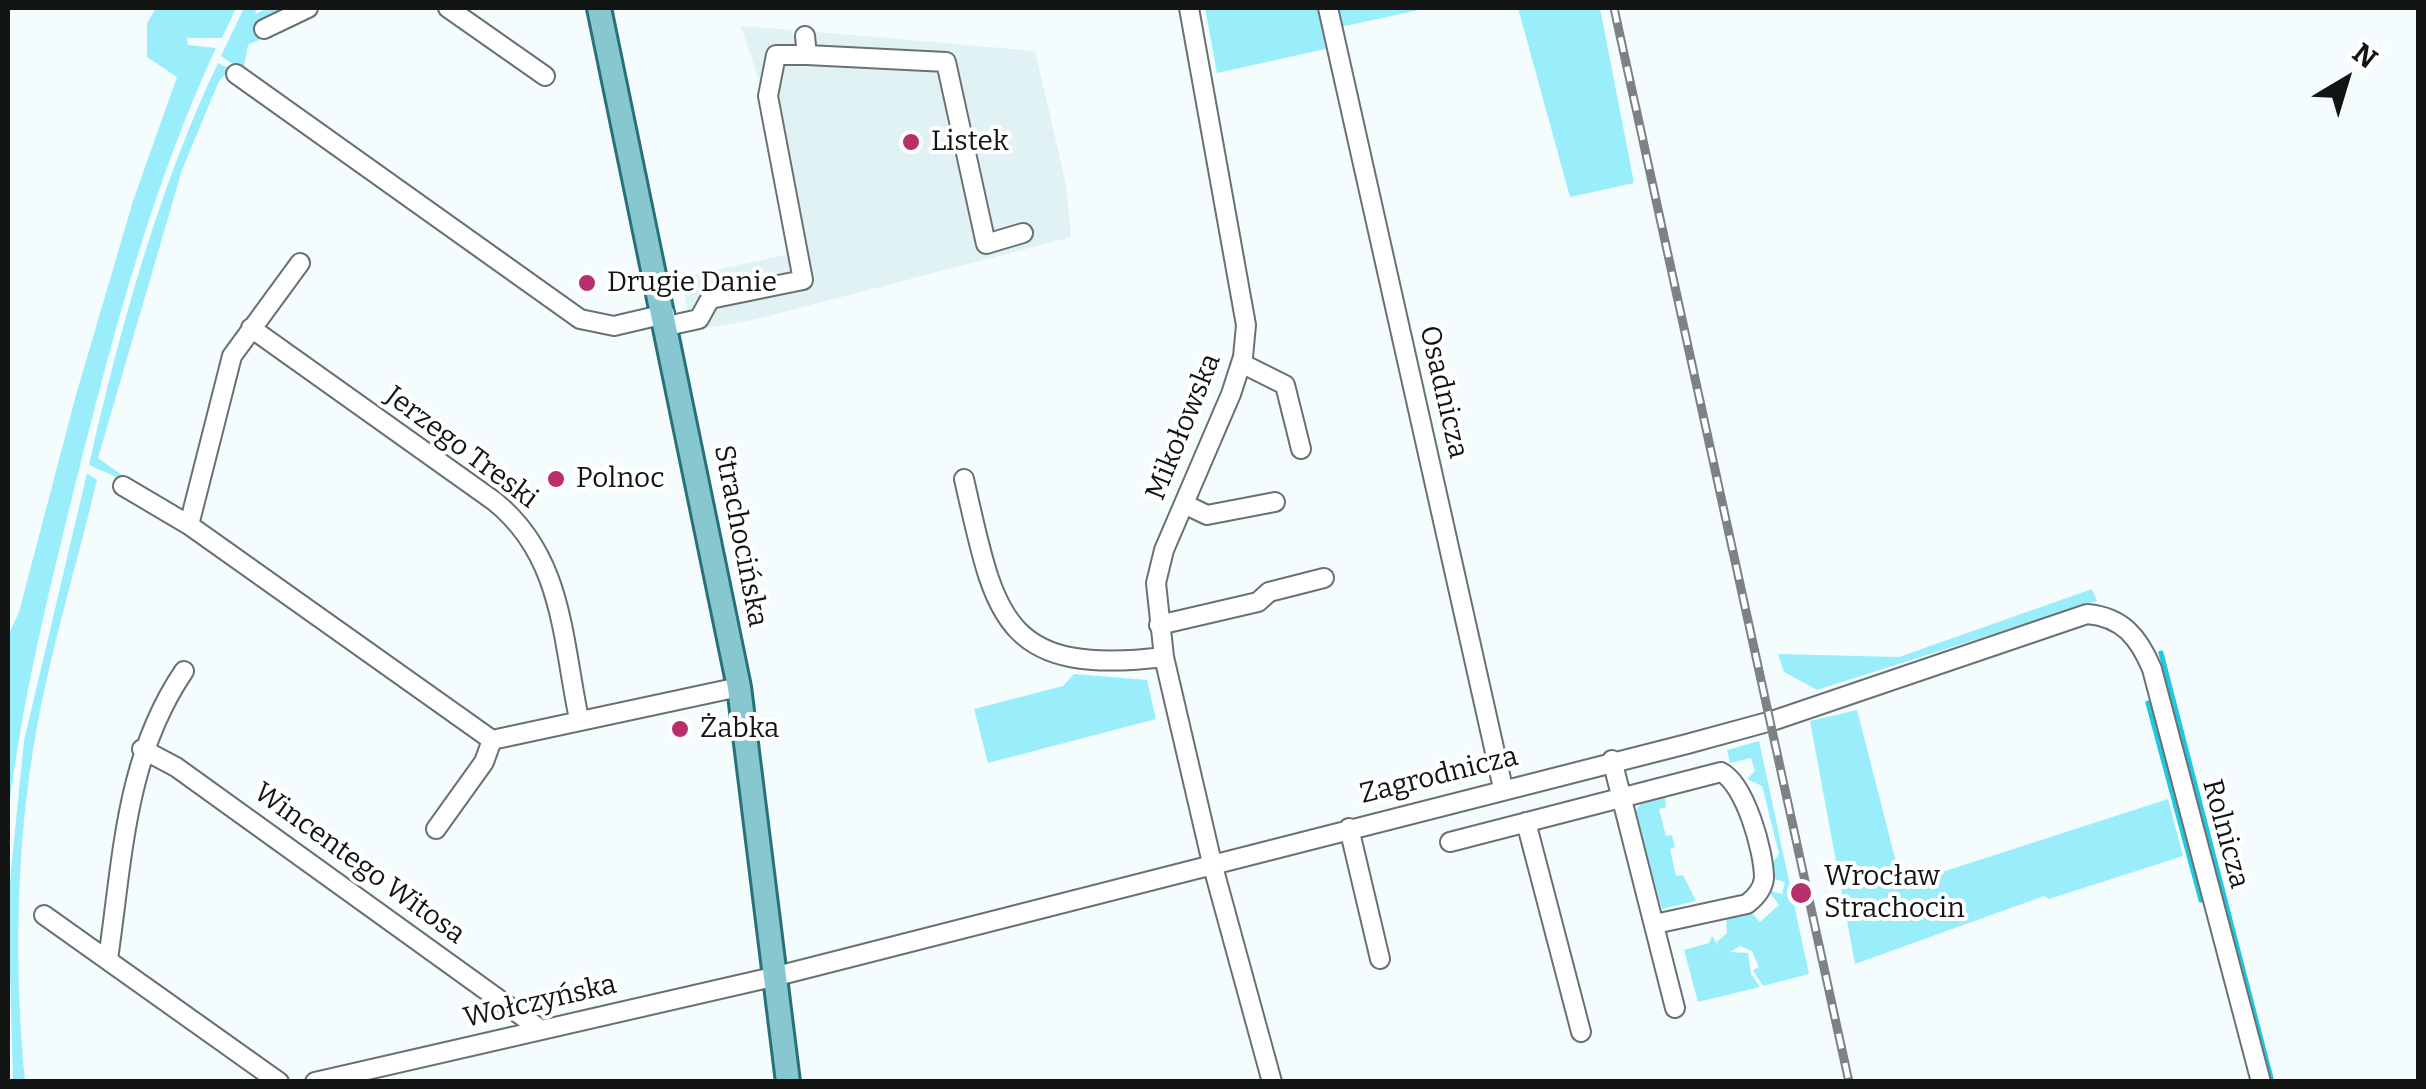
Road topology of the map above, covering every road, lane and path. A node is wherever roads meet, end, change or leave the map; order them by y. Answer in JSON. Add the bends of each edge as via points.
{"nodes":[{"id":1,"x":308,"y":8,"type":"edge"},
{"id":2,"x":448,"y":8,"type":"edge"},
{"id":3,"x":599,"y":8,"type":"edge"},
{"id":4,"x":1189,"y":8,"type":"edge"},
{"id":5,"x":1328,"y":8,"type":"edge"},
{"id":6,"x":264,"y":29,"type":"dead end"},
{"id":7,"x":236,"y":74,"type":"dead end"},
{"id":8,"x":545,"y":76,"type":"dead end"},
{"id":9,"x":1023,"y":233,"type":"dead end"},
{"id":10,"x":300,"y":263,"type":"dead end"},
{"id":11,"x":666,"y":320,"type":"junction"},
{"id":12,"x":251,"y":328,"type":"junction"},
{"id":13,"x":1241,"y":363,"type":"junction"},
{"id":14,"x":1302,"y":450,"type":"dead end"},
{"id":15,"x":964,"y":479,"type":"dead end"},
{"id":16,"x":123,"y":486,"type":"dead end"},
{"id":17,"x":1275,"y":502,"type":"dead end"},
{"id":18,"x":1184,"y":504,"type":"junction"},
{"id":19,"x":189,"y":525,"type":"junction"},
{"id":20,"x":1324,"y":578,"type":"dead end"},
{"id":21,"x":2108,"y":616,"type":"joint"},
{"id":22,"x":1159,"y":625,"type":"junction"},
{"id":23,"x":1164,"y":656,"type":"junction"},
{"id":24,"x":184,"y":671,"type":"dead end"},
{"id":25,"x":740,"y":687,"type":"junction"},
{"id":26,"x":579,"y":719,"type":"junction"},
{"id":27,"x":492,"y":740,"type":"junction"},
{"id":28,"x":142,"y":749,"type":"junction"},
{"id":29,"x":1612,"y":760,"type":"junction"},
{"id":30,"x":1503,"y":788,"type":"junction"},
{"id":31,"x":1622,"y":798,"type":"junction"},
{"id":32,"x":1526,"y":822,"type":"junction"},
{"id":33,"x":1349,"y":828,"type":"junction"},
{"id":34,"x":436,"y":829,"type":"dead end"},
{"id":35,"x":1450,"y":842,"type":"dead end"},
{"id":36,"x":1212,"y":863,"type":"junction"},
{"id":37,"x":44,"y":916,"type":"dead end"},
{"id":38,"x":1655,"y":924,"type":"junction"},
{"id":39,"x":108,"y":959,"type":"junction"},
{"id":40,"x":1380,"y":960,"type":"dead end"},
{"id":41,"x":777,"y":976,"type":"junction"},
{"id":42,"x":1675,"y":1008,"type":"dead end"},
{"id":43,"x":540,"y":1029,"type":"junction"},
{"id":44,"x":1581,"y":1032,"type":"dead end"},
{"id":45,"x":279,"y":1082,"type":"edge"},
{"id":46,"x":314,"y":1082,"type":"edge"},
{"id":47,"x":788,"y":1082,"type":"edge"},
{"id":48,"x":1272,"y":1082,"type":"edge"},
{"id":49,"x":2261,"y":1082,"type":"edge"}],
"edges":[{"from":1,"to":6,"type":"street"},
{"from":2,"to":8,"type":"street"},
{"from":3,"to":11,"type":"main road","name":"Strachocińska"},
{"from":4,"to":13,"type":"street","name":"Mikołowska","via":[[1244,300]]},
{"from":5,"to":30,"type":"street","name":"Osadnicza"},
{"from":7,"to":11,"type":"street","via":[[580,319],[614,326]]},
{"from":9,"to":11,"type":"street","via":[[986,244],[946,62],[806,45],[776,55],[768,96],[803,280],[710,298],[699,319]]},
{"from":10,"to":12,"type":"street"},
{"from":11,"to":25,"type":"main road","name":"Strachocińska"},
{"from":12,"to":19,"type":"street","via":[[232,356]]},
{"from":12,"to":26,"type":"street","name":"Jerzego Treski","via":[[494,501],[528,534],[547,568]]},
{"from":13,"to":14,"type":"street","via":[[1285,385]]},
{"from":13,"to":18,"type":"street","name":"Mikołowska"},
{"from":15,"to":23,"type":"street","via":[[988,583],[1016,631],[1066,656]]},
{"from":16,"to":19,"type":"street"},
{"from":17,"to":18,"type":"street","via":[[1207,515]]},
{"from":18,"to":22,"type":"street","name":"Mikołowska","via":[[1156,582]]},
{"from":19,"to":27,"type":"street"},
{"from":20,"to":22,"type":"street","via":[[1269,592],[1258,602]]},
{"from":21,"to":29,"type":"street","name":"Zagrodnicza","via":[[2087,614],[1775,720]]},
{"from":21,"to":49,"type":"street","name":"Rolnicza","via":[[2132,632],[2152,669]]},
{"from":22,"to":23,"type":"street","name":"Mikołowska"},
{"from":23,"to":36,"type":"street","name":"Mikołowska"},
{"from":24,"to":28,"type":"street"},
{"from":25,"to":26,"type":"street"},
{"from":25,"to":41,"type":"main road","name":"Strachocińska"},
{"from":26,"to":27,"type":"street"},
{"from":27,"to":34,"type":"street"},
{"from":28,"to":39,"type":"street"},
{"from":28,"to":43,"type":"street","name":"Wincentego Witosa"},
{"from":29,"to":30,"type":"street","name":"Zagrodnicza"},
{"from":29,"to":31,"type":"street"},
{"from":30,"to":33,"type":"street","name":"Zagrodnicza"},
{"from":31,"to":32,"type":"street"},
{"from":31,"to":38,"type":"street"},
{"from":31,"to":38,"type":"street","via":[[1721,772],[1738,783],[1746,801],[1764,877],[1757,896],[1748,904]]},
{"from":32,"to":35,"type":"street"},
{"from":32,"to":44,"type":"street"},
{"from":33,"to":36,"type":"street","name":"Zagrodnicza"},
{"from":33,"to":40,"type":"street"},
{"from":36,"to":41,"type":"street","name":"Zagrodnicza"},
{"from":36,"to":48,"type":"street","name":"Mikołowska"},
{"from":37,"to":39,"type":"street"},
{"from":38,"to":42,"type":"street"},
{"from":39,"to":45,"type":"street"},
{"from":41,"to":43,"type":"street","name":"Wołczyńska"},
{"from":41,"to":47,"type":"main road","name":"Strachocińska"},
{"from":43,"to":46,"type":"street","name":"Wołczyńska"}]}
